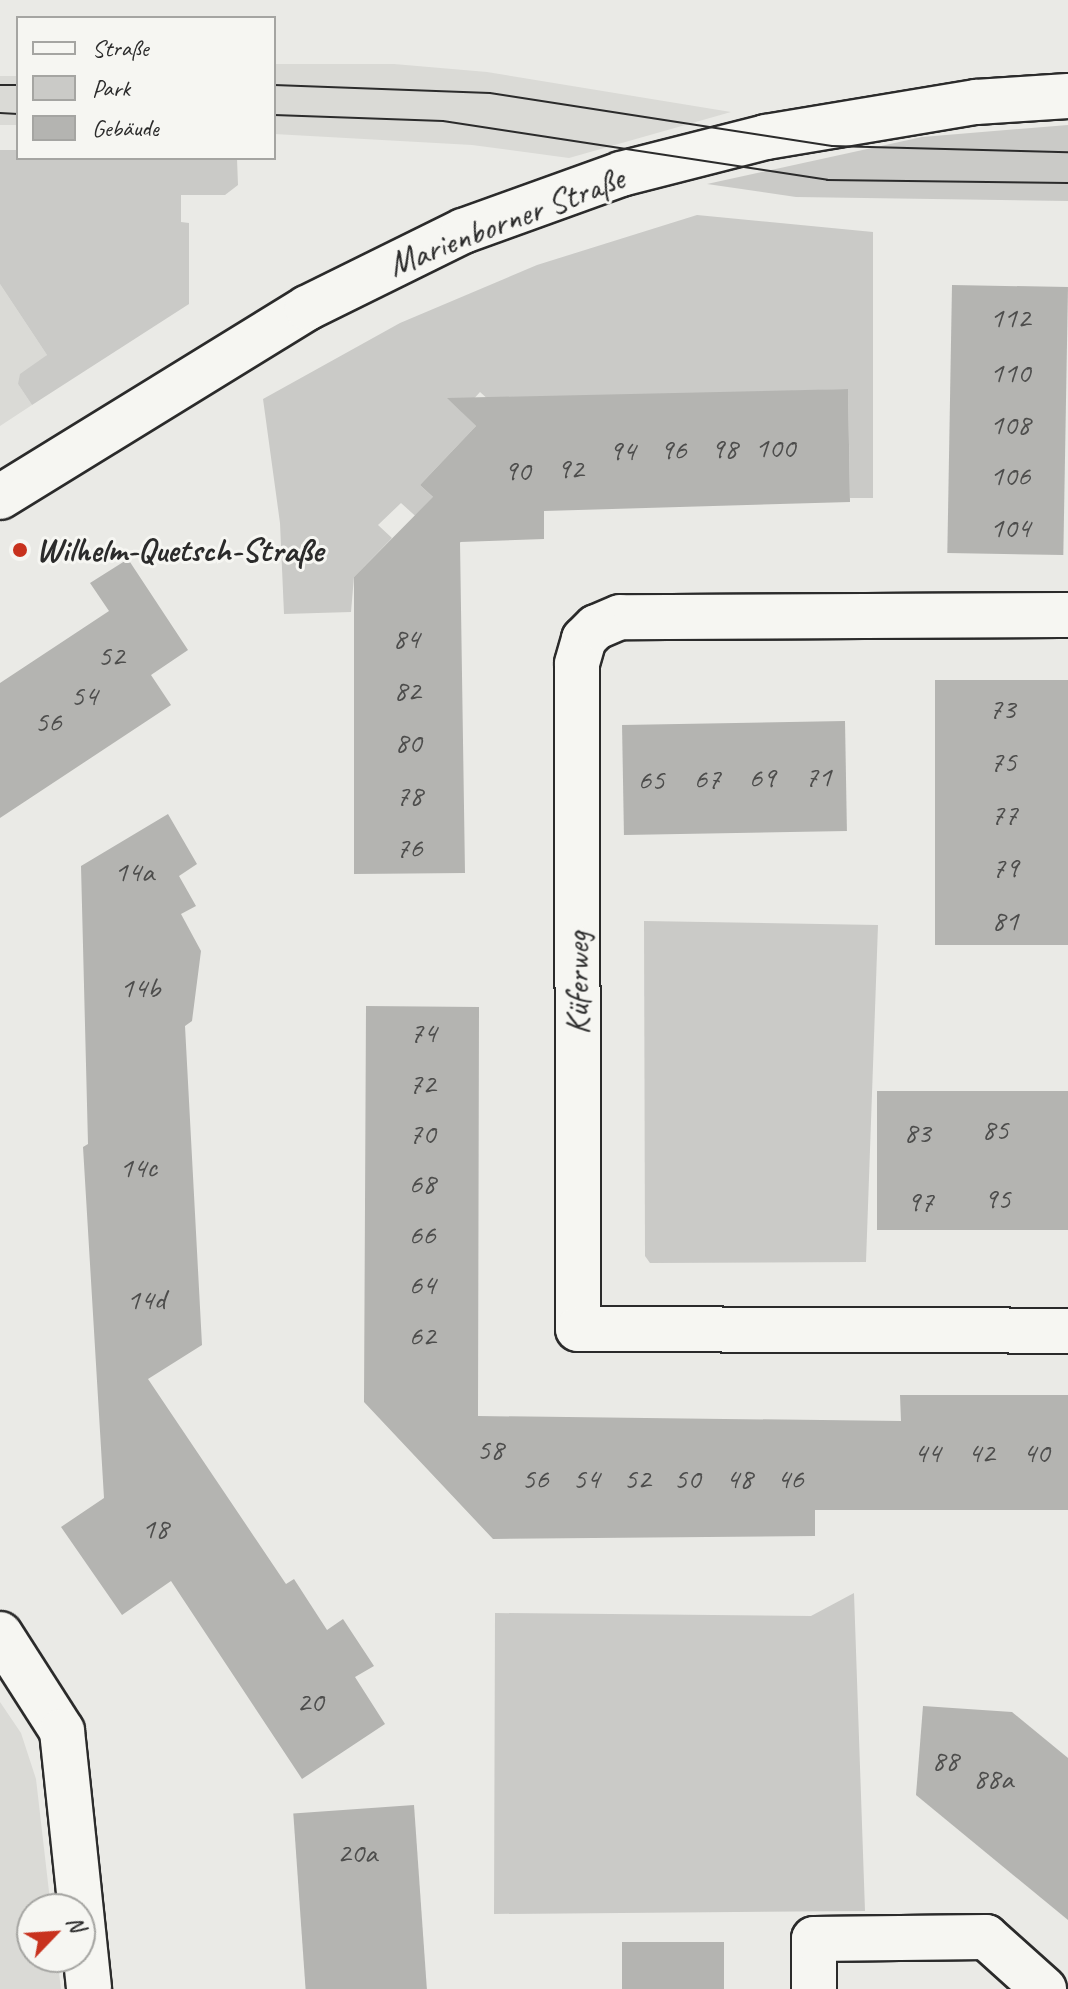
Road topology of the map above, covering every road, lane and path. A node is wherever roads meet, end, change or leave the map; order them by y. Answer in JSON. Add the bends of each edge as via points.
{"nodes":[{"id":1,"x":1068,"y":96,"type":"edge"},
{"id":2,"x":0,"y":497,"type":"edge"},
{"id":3,"x":1068,"y":615,"type":"edge"},
{"id":4,"x":1068,"y":1331,"type":"edge"},
{"id":5,"x":0,"y":1634,"type":"edge"},
{"id":6,"x":89,"y":1989,"type":"edge"},
{"id":7,"x":814,"y":1989,"type":"edge"},
{"id":8,"x":1044,"y":1989,"type":"edge"}],
"edges":[{"from":1,"to":2,"type":"street","name":"Marienborner Straße","via":[[976,102],[766,137],[621,174],[463,231],[307,308]]},
{"from":3,"to":4,"type":"street","name":"Küferweg","via":[[620,617],[584,639],[577,695],[578,1329]]},
{"from":5,"to":6,"type":"street","via":[[62,1731]]},
{"from":7,"to":8,"type":"street","via":[[814,1939],[986,1937]]}]}
